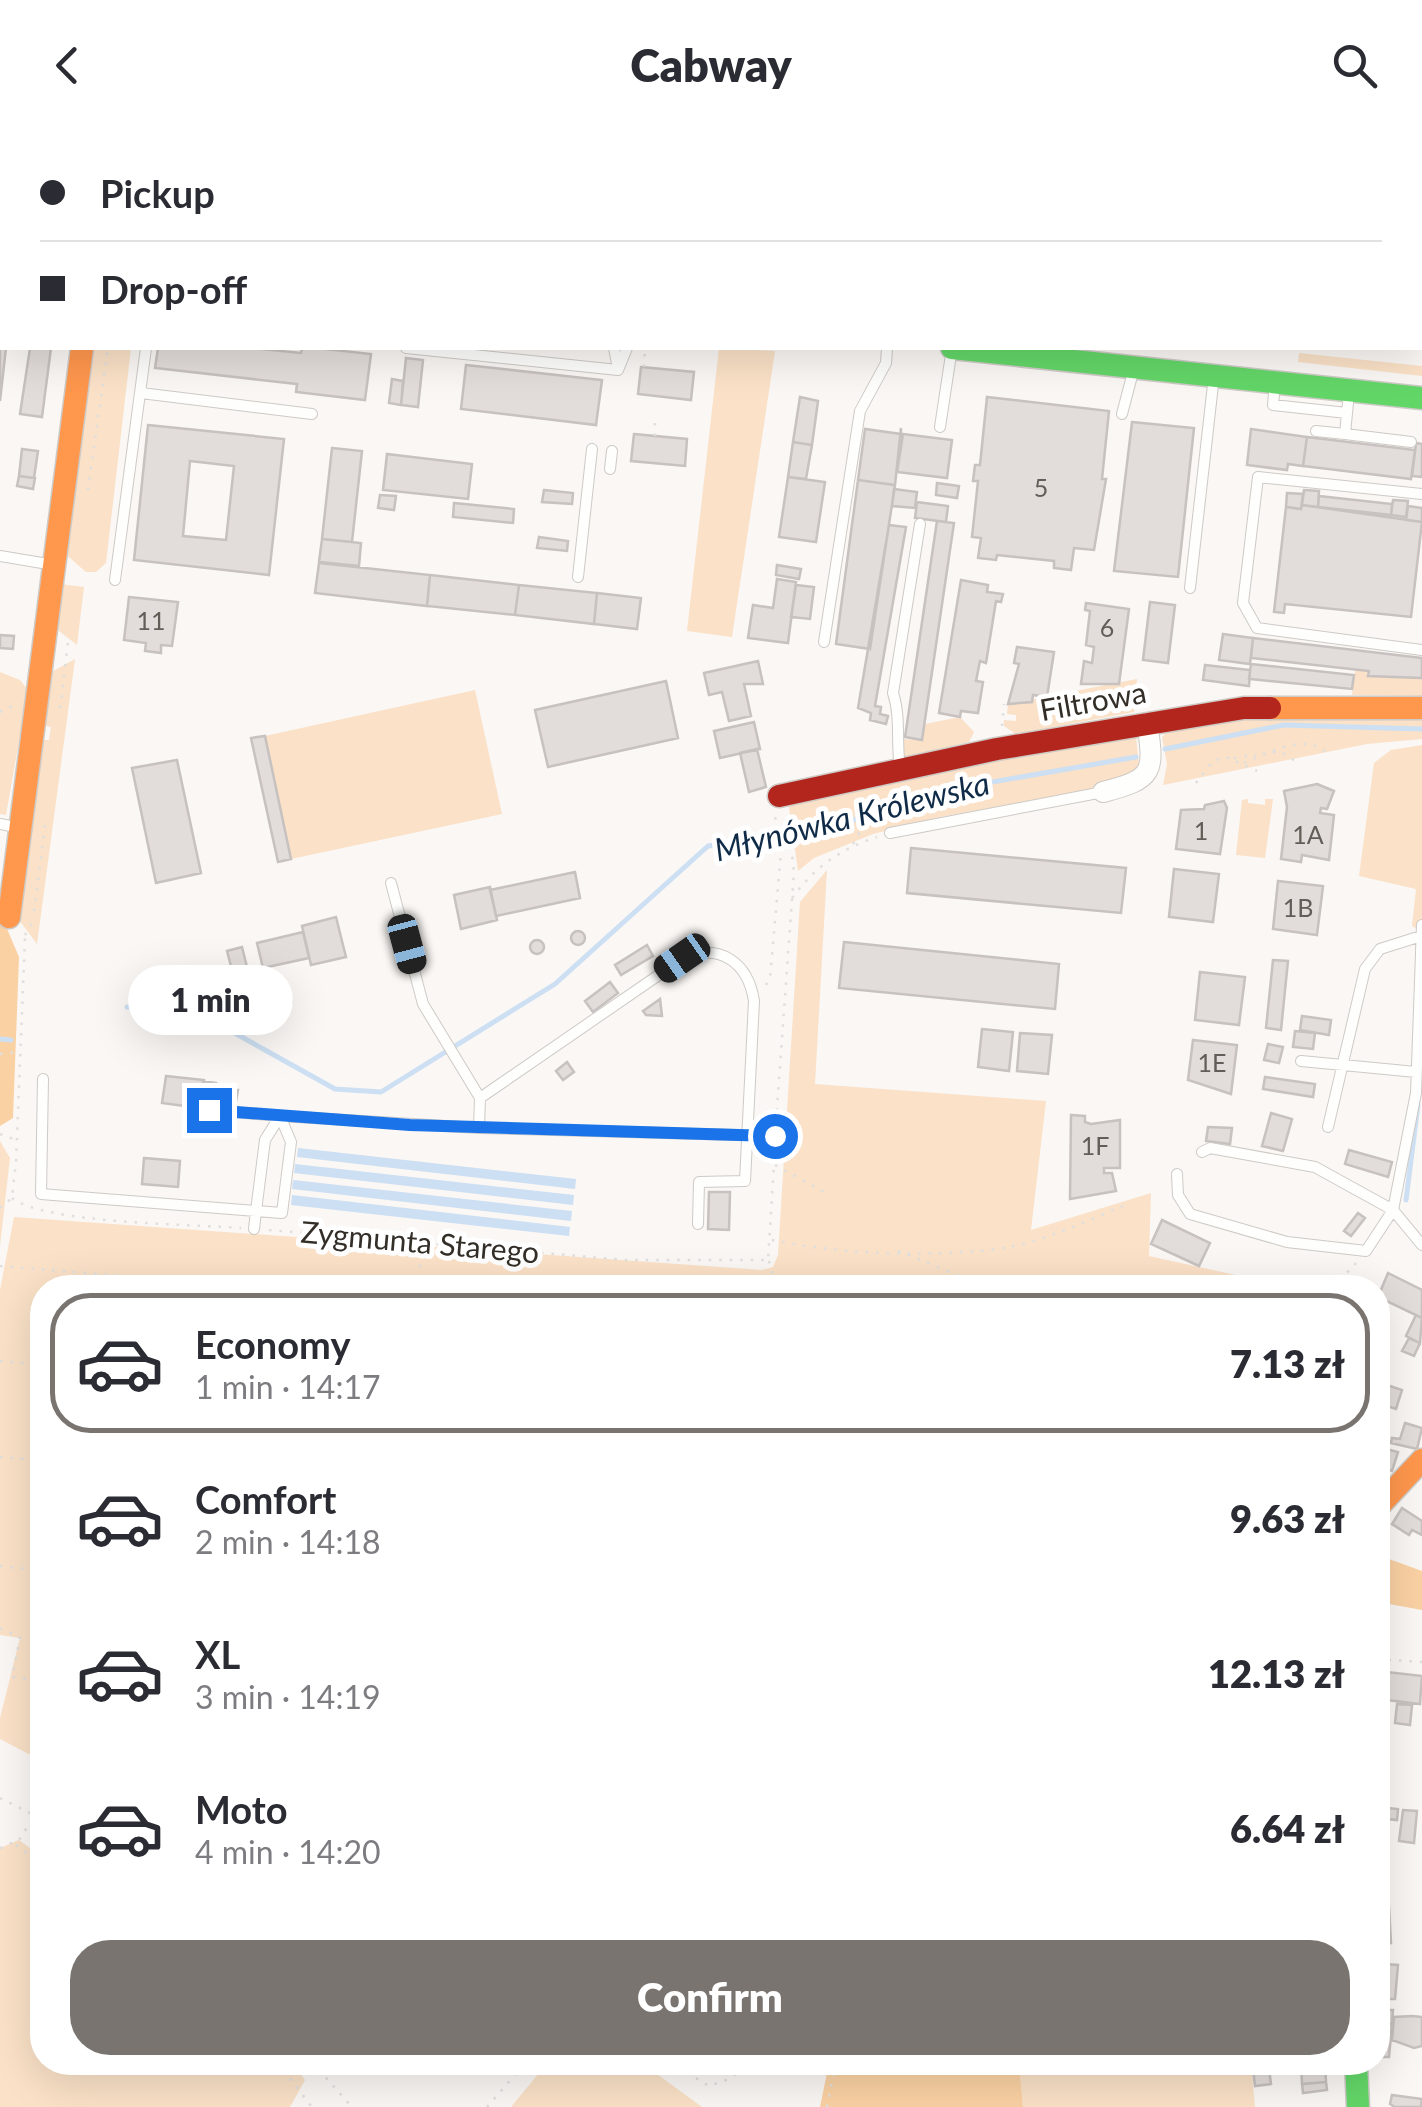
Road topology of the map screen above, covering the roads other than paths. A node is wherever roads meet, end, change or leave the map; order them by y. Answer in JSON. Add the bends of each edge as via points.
{"nodes":[{"id":1,"x":82,"y":350,"type":"edge"},
{"id":2,"x":146,"y":350,"type":"edge"},
{"id":3,"x":425,"y":350,"type":"edge"},
{"id":4,"x":614,"y":350,"type":"edge"},
{"id":5,"x":626,"y":350,"type":"edge"},
{"id":6,"x":887,"y":350,"type":"edge"},
{"id":7,"x":952,"y":350,"type":"edge"},
{"id":8,"x":981,"y":350,"type":"edge"},
{"id":9,"x":1143,"y":361,"type":"edge"},
{"id":10,"x":618,"y":370,"type":"junction"},
{"id":11,"x":1214,"y":375,"type":"junction"},
{"id":12,"x":141,"y":393,"type":"junction"},
{"id":13,"x":1422,"y":398,"type":"edge"},
{"id":14,"x":1348,"y":401,"type":"junction"},
{"id":15,"x":312,"y":414,"type":"dead end"},
{"id":16,"x":1122,"y":414,"type":"dead end"},
{"id":17,"x":940,"y":426,"type":"dead end"},
{"id":18,"x":1316,"y":431,"type":"dead end"},
{"id":19,"x":1345,"y":434,"type":"junction"},
{"id":20,"x":1411,"y":442,"type":"dead end"},
{"id":21,"x":592,"y":450,"type":"dead end"},
{"id":22,"x":612,"y":452,"type":"dead end"},
{"id":23,"x":610,"y":469,"type":"dead end"},
{"id":24,"x":1422,"y":494,"type":"edge"},
{"id":25,"x":920,"y":524,"type":"dead end"},
{"id":26,"x":0,"y":556,"type":"edge"},
{"id":27,"x":54,"y":565,"type":"junction"},
{"id":28,"x":578,"y":577,"type":"dead end"},
{"id":29,"x":116,"y":580,"type":"dead end"},
{"id":30,"x":1190,"y":588,"type":"dead end"},
{"id":31,"x":824,"y":642,"type":"dead end"},
{"id":32,"x":1422,"y":650,"type":"edge"},
{"id":33,"x":1422,"y":708,"type":"edge"},
{"id":34,"x":1147,"y":722,"type":"junction"},
{"id":35,"x":893,"y":771,"type":"junction"},
{"id":36,"x":1103,"y":792,"type":"joint"},
{"id":37,"x":779,"y":796,"type":"dead end"},
{"id":38,"x":10,"y":826,"type":"edge"},
{"id":39,"x":890,"y":832,"type":"road end"},
{"id":40,"x":391,"y":883,"type":"dead end"},
{"id":41,"x":9,"y":917,"type":"dead end"},
{"id":42,"x":1422,"y":925,"type":"edge"},
{"id":43,"x":1421,"y":936,"type":"edge"},
{"id":44,"x":1300,"y":1061,"type":"dead end"},
{"id":45,"x":1342,"y":1062,"type":"junction"},
{"id":46,"x":1416,"y":1072,"type":"junction"},
{"id":47,"x":43,"y":1079,"type":"dead end"},
{"id":48,"x":480,"y":1098,"type":"junction"},
{"id":49,"x":209,"y":1110,"type":"dead end"},
{"id":50,"x":280,"y":1116,"type":"junction"},
{"id":51,"x":1328,"y":1127,"type":"dead end"},
{"id":52,"x":479,"y":1128,"type":"junction"},
{"id":53,"x":749,"y":1135,"type":"junction"},
{"id":54,"x":775,"y":1136,"type":"road end"},
{"id":55,"x":1202,"y":1152,"type":"dead end"},
{"id":56,"x":1177,"y":1174,"type":"dead end"},
{"id":57,"x":1392,"y":1210,"type":"junction"},
{"id":58,"x":256,"y":1211,"type":"junction"},
{"id":59,"x":698,"y":1224,"type":"dead end"},
{"id":60,"x":254,"y":1229,"type":"road end"},
{"id":61,"x":1422,"y":1244,"type":"edge"},
{"id":62,"x":1422,"y":1460,"type":"edge"},
{"id":63,"x":1390,"y":1494,"type":"edge"},
{"id":64,"x":1357,"y":2075,"type":"edge"},
{"id":65,"x":1358,"y":2107,"type":"edge"}],
"edges":[{"from":1,"to":27,"type":"street"},
{"from":2,"to":12,"type":"lane"},
{"from":3,"to":10,"type":"lane"},
{"from":4,"to":10,"type":"lane"},
{"from":5,"to":10,"type":"lane"},
{"from":6,"to":31,"type":"lane","via":[[860,411]]},
{"from":7,"to":17,"type":"lane"},
{"from":8,"to":9,"type":"street"},
{"from":9,"to":11,"type":"street"},
{"from":9,"to":16,"type":"lane"},
{"from":11,"to":14,"type":"street","via":[[1275,381]]},
{"from":11,"to":30,"type":"lane"},
{"from":12,"to":15,"type":"lane"},
{"from":12,"to":29,"type":"lane"},
{"from":13,"to":14,"type":"street"},
{"from":14,"to":19,"type":"lane"},
{"from":18,"to":19,"type":"lane"},
{"from":19,"to":20,"type":"lane"},
{"from":21,"to":28,"type":"lane"},
{"from":22,"to":23,"type":"lane"},
{"from":24,"to":32,"type":"lane","via":[[1258,476],[1243,604],[1257,628]]},
{"from":25,"to":35,"type":"lane","via":[[894,693],[899,711]]},
{"from":26,"to":27,"type":"lane"},
{"from":27,"to":38,"type":"street"},
{"from":33,"to":34,"type":"street","name":"Filtrowa","via":[[1244,708]]},
{"from":34,"to":35,"type":"street","name":"Filtrowa"},
{"from":34,"to":36,"type":"street","via":[[1147,776]]},
{"from":35,"to":37,"type":"street","name":"Filtrowa"},
{"from":36,"to":39,"type":"lane"},
{"from":38,"to":41,"type":"street"},
{"from":40,"to":48,"type":"lane","via":[[423,1004]]},
{"from":42,"to":43,"type":"lane"},
{"from":43,"to":45,"type":"lane","via":[[1380,949],[1365,969]]},
{"from":43,"to":46,"type":"lane"},
{"from":44,"to":45,"type":"lane"},
{"from":45,"to":46,"type":"lane"},
{"from":45,"to":51,"type":"lane"},
{"from":46,"to":57,"type":"lane"},
{"from":47,"to":58,"type":"lane","via":[[41,1194]]},
{"from":48,"to":52,"type":"lane"},
{"from":48,"to":53,"type":"lane","via":[[694,953],[708,951],[730,957],[748,978],[754,1003]]},
{"from":49,"to":50,"type":"lane"},
{"from":50,"to":52,"type":"lane"},
{"from":50,"to":58,"type":"lane","via":[[265,1140]]},
{"from":50,"to":58,"type":"lane","via":[[290,1142],[282,1214]]},
{"from":52,"to":53,"type":"lane"},
{"from":53,"to":54,"type":"lane"},
{"from":53,"to":59,"type":"lane","via":[[745,1180],[699,1182]]},
{"from":55,"to":57,"type":"lane","via":[[1210,1148],[1315,1167]]},
{"from":56,"to":57,"type":"lane","via":[[1178,1195],[1190,1214],[1288,1242],[1366,1251]]},
{"from":57,"to":61,"type":"lane"},
{"from":58,"to":60,"type":"lane"},
{"from":62,"to":63,"type":"street"},
{"from":64,"to":65,"type":"street"}]}
